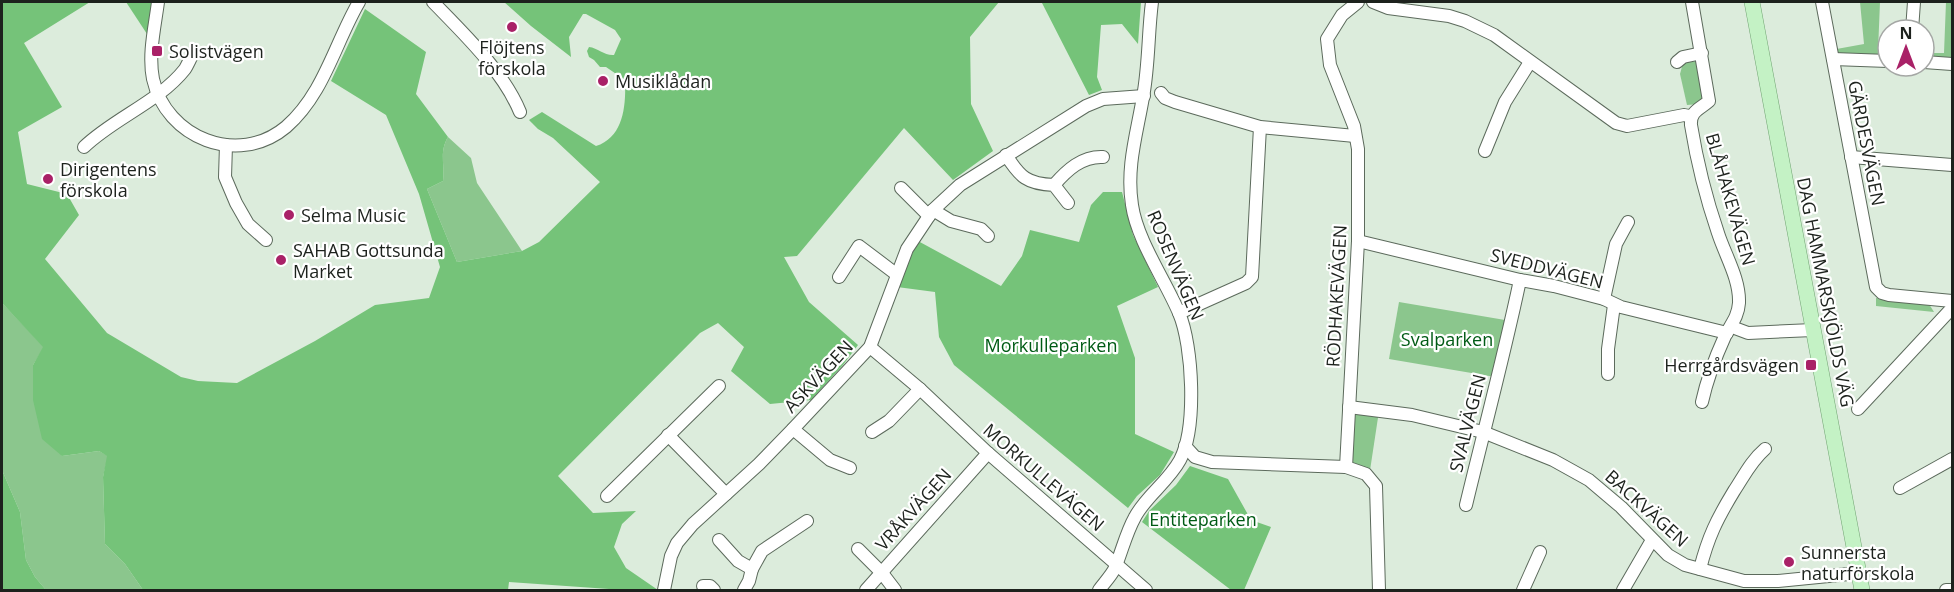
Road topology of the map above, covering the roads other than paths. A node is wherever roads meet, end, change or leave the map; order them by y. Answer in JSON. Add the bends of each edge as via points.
{"nodes":[{"id":1,"x":158,"y":2,"type":"edge"},
{"id":2,"x":359,"y":2,"type":"edge"},
{"id":3,"x":433,"y":2,"type":"edge"},
{"id":4,"x":1152,"y":2,"type":"edge"},
{"id":5,"x":1358,"y":2,"type":"edge"},
{"id":6,"x":1372,"y":2,"type":"edge"},
{"id":7,"x":1692,"y":2,"type":"edge"},
{"id":8,"x":1752,"y":2,"type":"edge"},
{"id":9,"x":1822,"y":2,"type":"edge"},
{"id":10,"x":1914,"y":2,"type":"edge"},
{"id":11,"x":1913,"y":18,"type":"edge"},
{"id":12,"x":194,"y":52,"type":"dead end"},
{"id":13,"x":1701,"y":54,"type":"junction"},
{"id":14,"x":1833,"y":59,"type":"junction"},
{"id":15,"x":1876,"y":61,"type":"edge"},
{"id":16,"x":1530,"y":62,"type":"junction"},
{"id":17,"x":1677,"y":62,"type":"dead end"},
{"id":18,"x":1936,"y":63,"type":"edge"},
{"id":19,"x":1953,"y":64,"type":"edge"},
{"id":20,"x":1161,"y":93,"type":"dead end"},
{"id":21,"x":158,"y":94,"type":"junction"},
{"id":22,"x":1144,"y":96,"type":"junction"},
{"id":23,"x":520,"y":112,"type":"dead end"},
{"id":24,"x":1691,"y":118,"type":"junction"},
{"id":25,"x":1260,"y":127,"type":"junction"},
{"id":26,"x":1355,"y":136,"type":"junction"},
{"id":27,"x":226,"y":145,"type":"junction"},
{"id":28,"x":84,"y":147,"type":"dead end"},
{"id":29,"x":1485,"y":151,"type":"dead end"},
{"id":30,"x":1006,"y":155,"type":"junction"},
{"id":31,"x":1103,"y":157,"type":"dead end"},
{"id":32,"x":1851,"y":157,"type":"junction"},
{"id":33,"x":1953,"y":165,"type":"edge"},
{"id":34,"x":1054,"y":184,"type":"junction"},
{"id":35,"x":901,"y":188,"type":"dead end"},
{"id":36,"x":1068,"y":203,"type":"dead end"},
{"id":37,"x":931,"y":213,"type":"junction"},
{"id":38,"x":1628,"y":222,"type":"dead end"},
{"id":39,"x":988,"y":237,"type":"dead end"},
{"id":40,"x":266,"y":240,"type":"dead end"},
{"id":41,"x":1358,"y":241,"type":"junction"},
{"id":42,"x":896,"y":274,"type":"junction"},
{"id":43,"x":839,"y":277,"type":"dead end"},
{"id":44,"x":1520,"y":280,"type":"junction"},
{"id":45,"x":1953,"y":301,"type":"edge"},
{"id":46,"x":1609,"y":302,"type":"junction"},
{"id":47,"x":1953,"y":308,"type":"edge"},
{"id":48,"x":1179,"y":313,"type":"junction"},
{"id":49,"x":1729,"y":330,"type":"junction"},
{"id":50,"x":1813,"y":330,"type":"junction"},
{"id":51,"x":870,"y":346,"type":"junction"},
{"id":52,"x":1608,"y":374,"type":"dead end"},
{"id":53,"x":719,"y":386,"type":"dead end"},
{"id":54,"x":920,"y":389,"type":"junction"},
{"id":55,"x":1702,"y":402,"type":"dead end"},
{"id":56,"x":1349,"y":407,"type":"junction"},
{"id":57,"x":1858,"y":410,"type":"dead end"},
{"id":58,"x":794,"y":429,"type":"junction"},
{"id":59,"x":872,"y":432,"type":"dead end"},
{"id":60,"x":1483,"y":432,"type":"junction"},
{"id":61,"x":668,"y":435,"type":"junction"},
{"id":62,"x":1185,"y":446,"type":"junction"},
{"id":63,"x":1765,"y":449,"type":"dead end"},
{"id":64,"x":988,"y":453,"type":"junction"},
{"id":65,"x":1953,"y":459,"type":"edge"},
{"id":66,"x":1346,"y":467,"type":"junction"},
{"id":67,"x":850,"y":468,"type":"dead end"},
{"id":68,"x":1900,"y":488,"type":"dead end"},
{"id":69,"x":726,"y":494,"type":"junction"},
{"id":70,"x":607,"y":496,"type":"dead end"},
{"id":71,"x":1466,"y":505,"type":"dead end"},
{"id":72,"x":807,"y":521,"type":"dead end"},
{"id":73,"x":719,"y":540,"type":"dead end"},
{"id":74,"x":1652,"y":540,"type":"junction"},
{"id":75,"x":858,"y":549,"type":"dead end"},
{"id":76,"x":1540,"y":552,"type":"dead end"},
{"id":77,"x":1116,"y":563,"type":"junction"},
{"id":78,"x":752,"y":569,"type":"junction"},
{"id":79,"x":1700,"y":569,"type":"junction"},
{"id":80,"x":882,"y":573,"type":"junction"},
{"id":81,"x":1859,"y":573,"type":"junction"},
{"id":82,"x":1953,"y":590,"type":"edge"},
{"id":83,"x":664,"y":591,"type":"edge"},
{"id":84,"x":744,"y":591,"type":"edge"},
{"id":85,"x":866,"y":591,"type":"edge"},
{"id":86,"x":895,"y":591,"type":"edge"},
{"id":87,"x":1100,"y":591,"type":"edge"},
{"id":88,"x":1146,"y":591,"type":"edge"},
{"id":89,"x":1379,"y":591,"type":"edge"},
{"id":90,"x":1523,"y":591,"type":"edge"},
{"id":91,"x":1623,"y":591,"type":"edge"},
{"id":92,"x":1862,"y":591,"type":"edge"},
{"id":93,"x":1946,"y":591,"type":"edge"}],
"edges":[{"from":1,"to":21,"type":"street","via":[[151,56]]},
{"from":2,"to":27,"type":"street","via":[[307,105],[272,135],[256,142]]},
{"from":3,"to":23,"type":"street","via":[[507,86]]},
{"from":4,"to":22,"type":"street","name":"ROSENVÄGEN"},
{"from":5,"to":26,"type":"street","name":"RÖDHAKEVÄGEN","via":[[1342,15],[1327,39],[1330,65]]},
{"from":6,"to":16,"type":"street","via":[[1465,21],[1494,35]]},
{"from":7,"to":13,"type":"street","name":"BLÅHAKEVÄGEN"},
{"from":8,"to":50,"type":"main road","name":"DAG HAMMARSKJÖLDS VÄG"},
{"from":9,"to":14,"type":"street","name":"GÄRDESVÄGEN"},
{"from":10,"to":11,"type":"street"},
{"from":12,"to":21,"type":"street","via":[[185,69]]},
{"from":13,"to":17,"type":"street"},
{"from":13,"to":24,"type":"street","name":"BLÅHAKEVÄGEN","via":[[1709,101],[1694,111]]},
{"from":14,"to":15,"type":"street"},
{"from":14,"to":32,"type":"street","name":"GÄRDESVÄGEN"},
{"from":16,"to":24,"type":"street","via":[[1621,125],[1684,115]]},
{"from":16,"to":29,"type":"street","via":[[1506,102]]},
{"from":18,"to":19,"type":"street"},
{"from":20,"to":25,"type":"street","via":[[1175,102]]},
{"from":21,"to":27,"type":"street","via":[[165,108],[191,134]]},
{"from":21,"to":28,"type":"street"},
{"from":22,"to":30,"type":"street","via":[[1103,99],[1086,106]]},
{"from":22,"to":48,"type":"street","name":"ROSENVÄGEN","via":[[1131,157],[1132,205],[1143,239]]},
{"from":24,"to":49,"type":"street","name":"BLÅHAKEVÄGEN","via":[[1702,177],[1738,289],[1737,316]]},
{"from":25,"to":26,"type":"street"},
{"from":25,"to":48,"type":"street","via":[[1252,277]]},
{"from":26,"to":41,"type":"street","name":"RÖDHAKEVÄGEN"},
{"from":27,"to":40,"type":"street","via":[[225,177],[248,224]]},
{"from":30,"to":34,"type":"street","via":[[1028,181]]},
{"from":30,"to":37,"type":"street","via":[[960,184]]},
{"from":31,"to":34,"type":"street","via":[[1092,156],[1068,169]]},
{"from":32,"to":33,"type":"street"},
{"from":32,"to":45,"type":"street","name":"GÄRDESVÄGEN","via":[[1876,287],[1889,296]]},
{"from":34,"to":36,"type":"street"},
{"from":35,"to":37,"type":"street"},
{"from":37,"to":39,"type":"street","via":[[981,230]]},
{"from":37,"to":42,"type":"street"},
{"from":38,"to":46,"type":"street","via":[[1616,244]]},
{"from":41,"to":44,"type":"street","name":"SVEDDVÄGEN"},
{"from":41,"to":56,"type":"street","name":"RÖDHAKEVÄGEN"},
{"from":42,"to":43,"type":"street","via":[[859,246]]},
{"from":42,"to":51,"type":"street"},
{"from":44,"to":46,"type":"street","name":"SVEDDVÄGEN"},
{"from":44,"to":60,"type":"street","name":"SVALVÄGEN"},
{"from":46,"to":49,"type":"street","name":"SVEDDVÄGEN"},
{"from":46,"to":52,"type":"street"},
{"from":47,"to":57,"type":"street"},
{"from":48,"to":62,"type":"street","name":"ROSENVÄGEN","via":[[1188,348],[1191,414]]},
{"from":49,"to":50,"type":"street"},
{"from":49,"to":55,"type":"street","name":"BLÅHAKEVÄGEN"},
{"from":50,"to":81,"type":"main road","name":"DAG HAMMARSKJÖLDS VÄG"},
{"from":51,"to":54,"type":"street","name":"MORKULLEVÄGEN"},
{"from":51,"to":58,"type":"street","name":"ASKVÄGEN"},
{"from":53,"to":61,"type":"street"},
{"from":54,"to":59,"type":"street","via":[[890,422]]},
{"from":54,"to":64,"type":"street","name":"MORKULLEVÄGEN"},
{"from":56,"to":60,"type":"street","name":"BACKVÄGEN","via":[[1412,415]]},
{"from":56,"to":66,"type":"street","name":"RÖDHAKEVÄGEN"},
{"from":58,"to":67,"type":"street","name":"ASKVÄGEN","via":[[830,460]]},
{"from":58,"to":69,"type":"street","name":"ASKVÄGEN"},
{"from":60,"to":71,"type":"street","name":"SVALVÄGEN"},
{"from":60,"to":74,"type":"street","name":"BACKVÄGEN","via":[[1553,460],[1589,480]]},
{"from":61,"to":69,"type":"street"},
{"from":61,"to":70,"type":"street"},
{"from":62,"to":66,"type":"street","via":[[1196,457],[1212,462]]},
{"from":62,"to":77,"type":"street","name":"ROSENVÄGEN","via":[[1167,479],[1134,518]]},
{"from":63,"to":79,"type":"street","via":[[1718,517]]},
{"from":64,"to":77,"type":"street","name":"MORKULLEVÄGEN"},
{"from":64,"to":80,"type":"street","name":"VRÅKVÄGEN"},
{"from":65,"to":68,"type":"street"},
{"from":66,"to":89,"type":"street","via":[[1366,474],[1377,486]]},
{"from":69,"to":83,"type":"street","name":"ASKVÄGEN","via":[[677,543]]},
{"from":72,"to":78,"type":"street","via":[[762,551]]},
{"from":73,"to":78,"type":"street","via":[[738,561]]},
{"from":74,"to":79,"type":"street","name":"BACKVÄGEN","via":[[1676,561]]},
{"from":74,"to":91,"type":"street"},
{"from":75,"to":80,"type":"street"},
{"from":76,"to":90,"type":"street"},
{"from":77,"to":87,"type":"street","name":"ROSENVÄGEN"},
{"from":77,"to":88,"type":"street","name":"MORKULLEVÄGEN"},
{"from":78,"to":84,"type":"street"},
{"from":79,"to":81,"type":"street","name":"BACKVÄGEN","via":[[1744,581]]},
{"from":80,"to":85,"type":"street","name":"VRÅKVÄGEN"},
{"from":80,"to":86,"type":"street"},
{"from":81,"to":92,"type":"main road","name":"DAG HAMMARSKJÖLDS VÄG"},
{"from":82,"to":93,"type":"street"}]}
